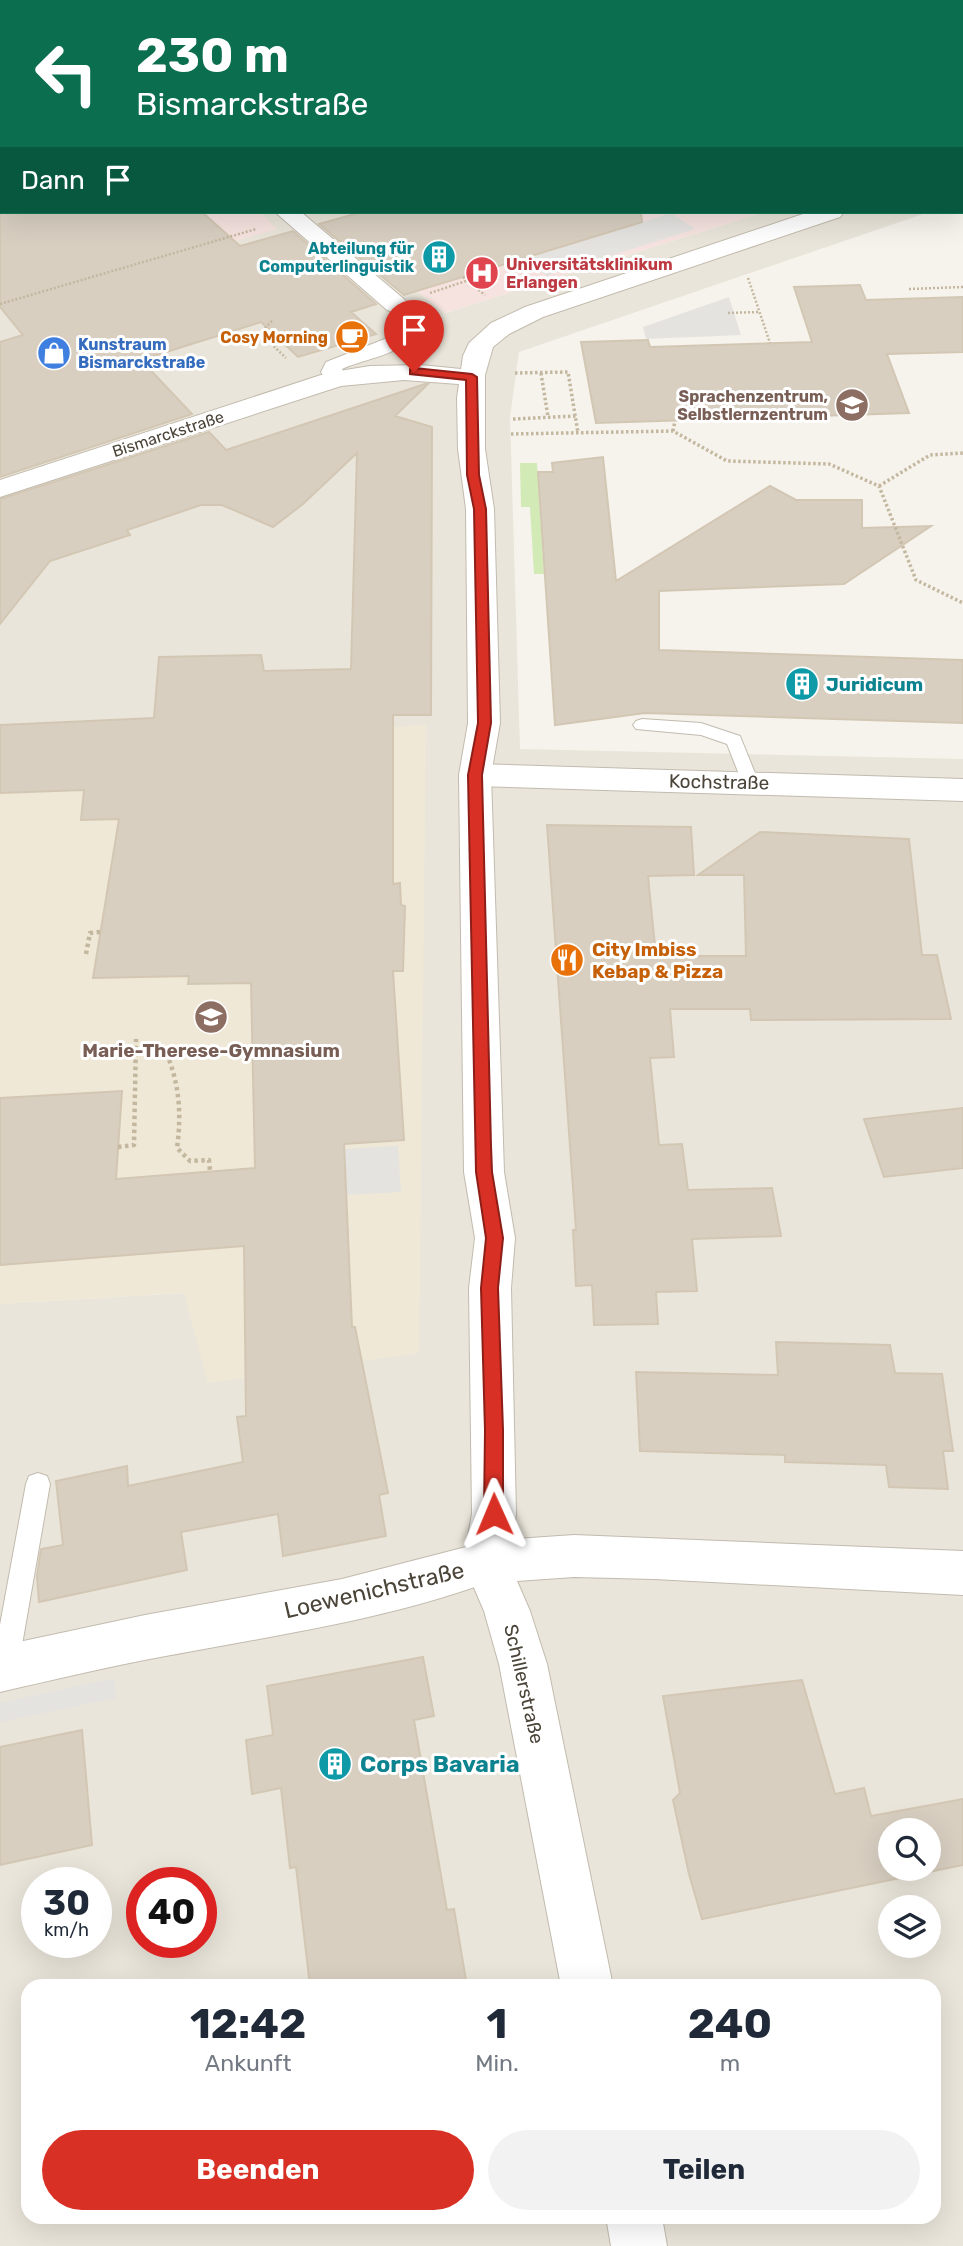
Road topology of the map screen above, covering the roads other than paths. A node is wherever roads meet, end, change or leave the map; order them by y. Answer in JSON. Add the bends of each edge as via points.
{"nodes":[{"id":1,"x":826,"y":214,"type":"edge"},
{"id":2,"x":290,"y":215,"type":"edge"},
{"id":3,"x":396,"y":306,"type":"joint"},
{"id":4,"x":472,"y":372,"type":"junction"},
{"id":5,"x":325,"y":383,"type":"junction"},
{"id":6,"x":0,"y":489,"type":"edge"},
{"id":7,"x":642,"y":725,"type":"dead end"},
{"id":8,"x":475,"y":775,"type":"junction"},
{"id":9,"x":750,"y":783,"type":"junction"},
{"id":10,"x":963,"y":790,"type":"edge"},
{"id":11,"x":37,"y":1484,"type":"dead end"},
{"id":12,"x":486,"y":1562,"type":"junction"},
{"id":13,"x":963,"y":1573,"type":"edge"},
{"id":14,"x":2,"y":1665,"type":"edge"},
{"id":15,"x":586,"y":1979,"type":"edge"},
{"id":16,"x":635,"y":2224,"type":"edge"},
{"id":17,"x":639,"y":2246,"type":"edge"}],
"edges":[{"from":1,"to":4,"type":"street","via":[[647,272],[511,323],[481,344]]},
{"from":2,"to":3,"type":"street"},
{"from":3,"to":5,"type":"street","via":[[409,322],[405,337],[339,362]]},
{"from":4,"to":5,"type":"street","name":"Bismarckstraße","via":[[378,373]]},
{"from":4,"to":8,"type":"street","via":[[484,723]]},
{"from":5,"to":6,"type":"street","name":"Bismarckstraße"},
{"from":7,"to":9,"type":"lane","via":[[723,734],[734,740]]},
{"from":8,"to":9,"type":"street","name":"Kochstraße"},
{"from":8,"to":12,"type":"street","via":[[484,1172],[495,1238],[490,1288],[494,1514]]},
{"from":9,"to":10,"type":"street","name":"Kochstraße"},
{"from":11,"to":14,"type":"lane"},
{"from":12,"to":13,"type":"street","name":"Loewenichstraße","via":[[627,1557]]},
{"from":12,"to":14,"type":"street","name":"Loewenichstraße","via":[[385,1592]]},
{"from":12,"to":15,"type":"street","name":"Schillerstraße","via":[[523,1664]]},
{"from":16,"to":17,"type":"street"}]}
